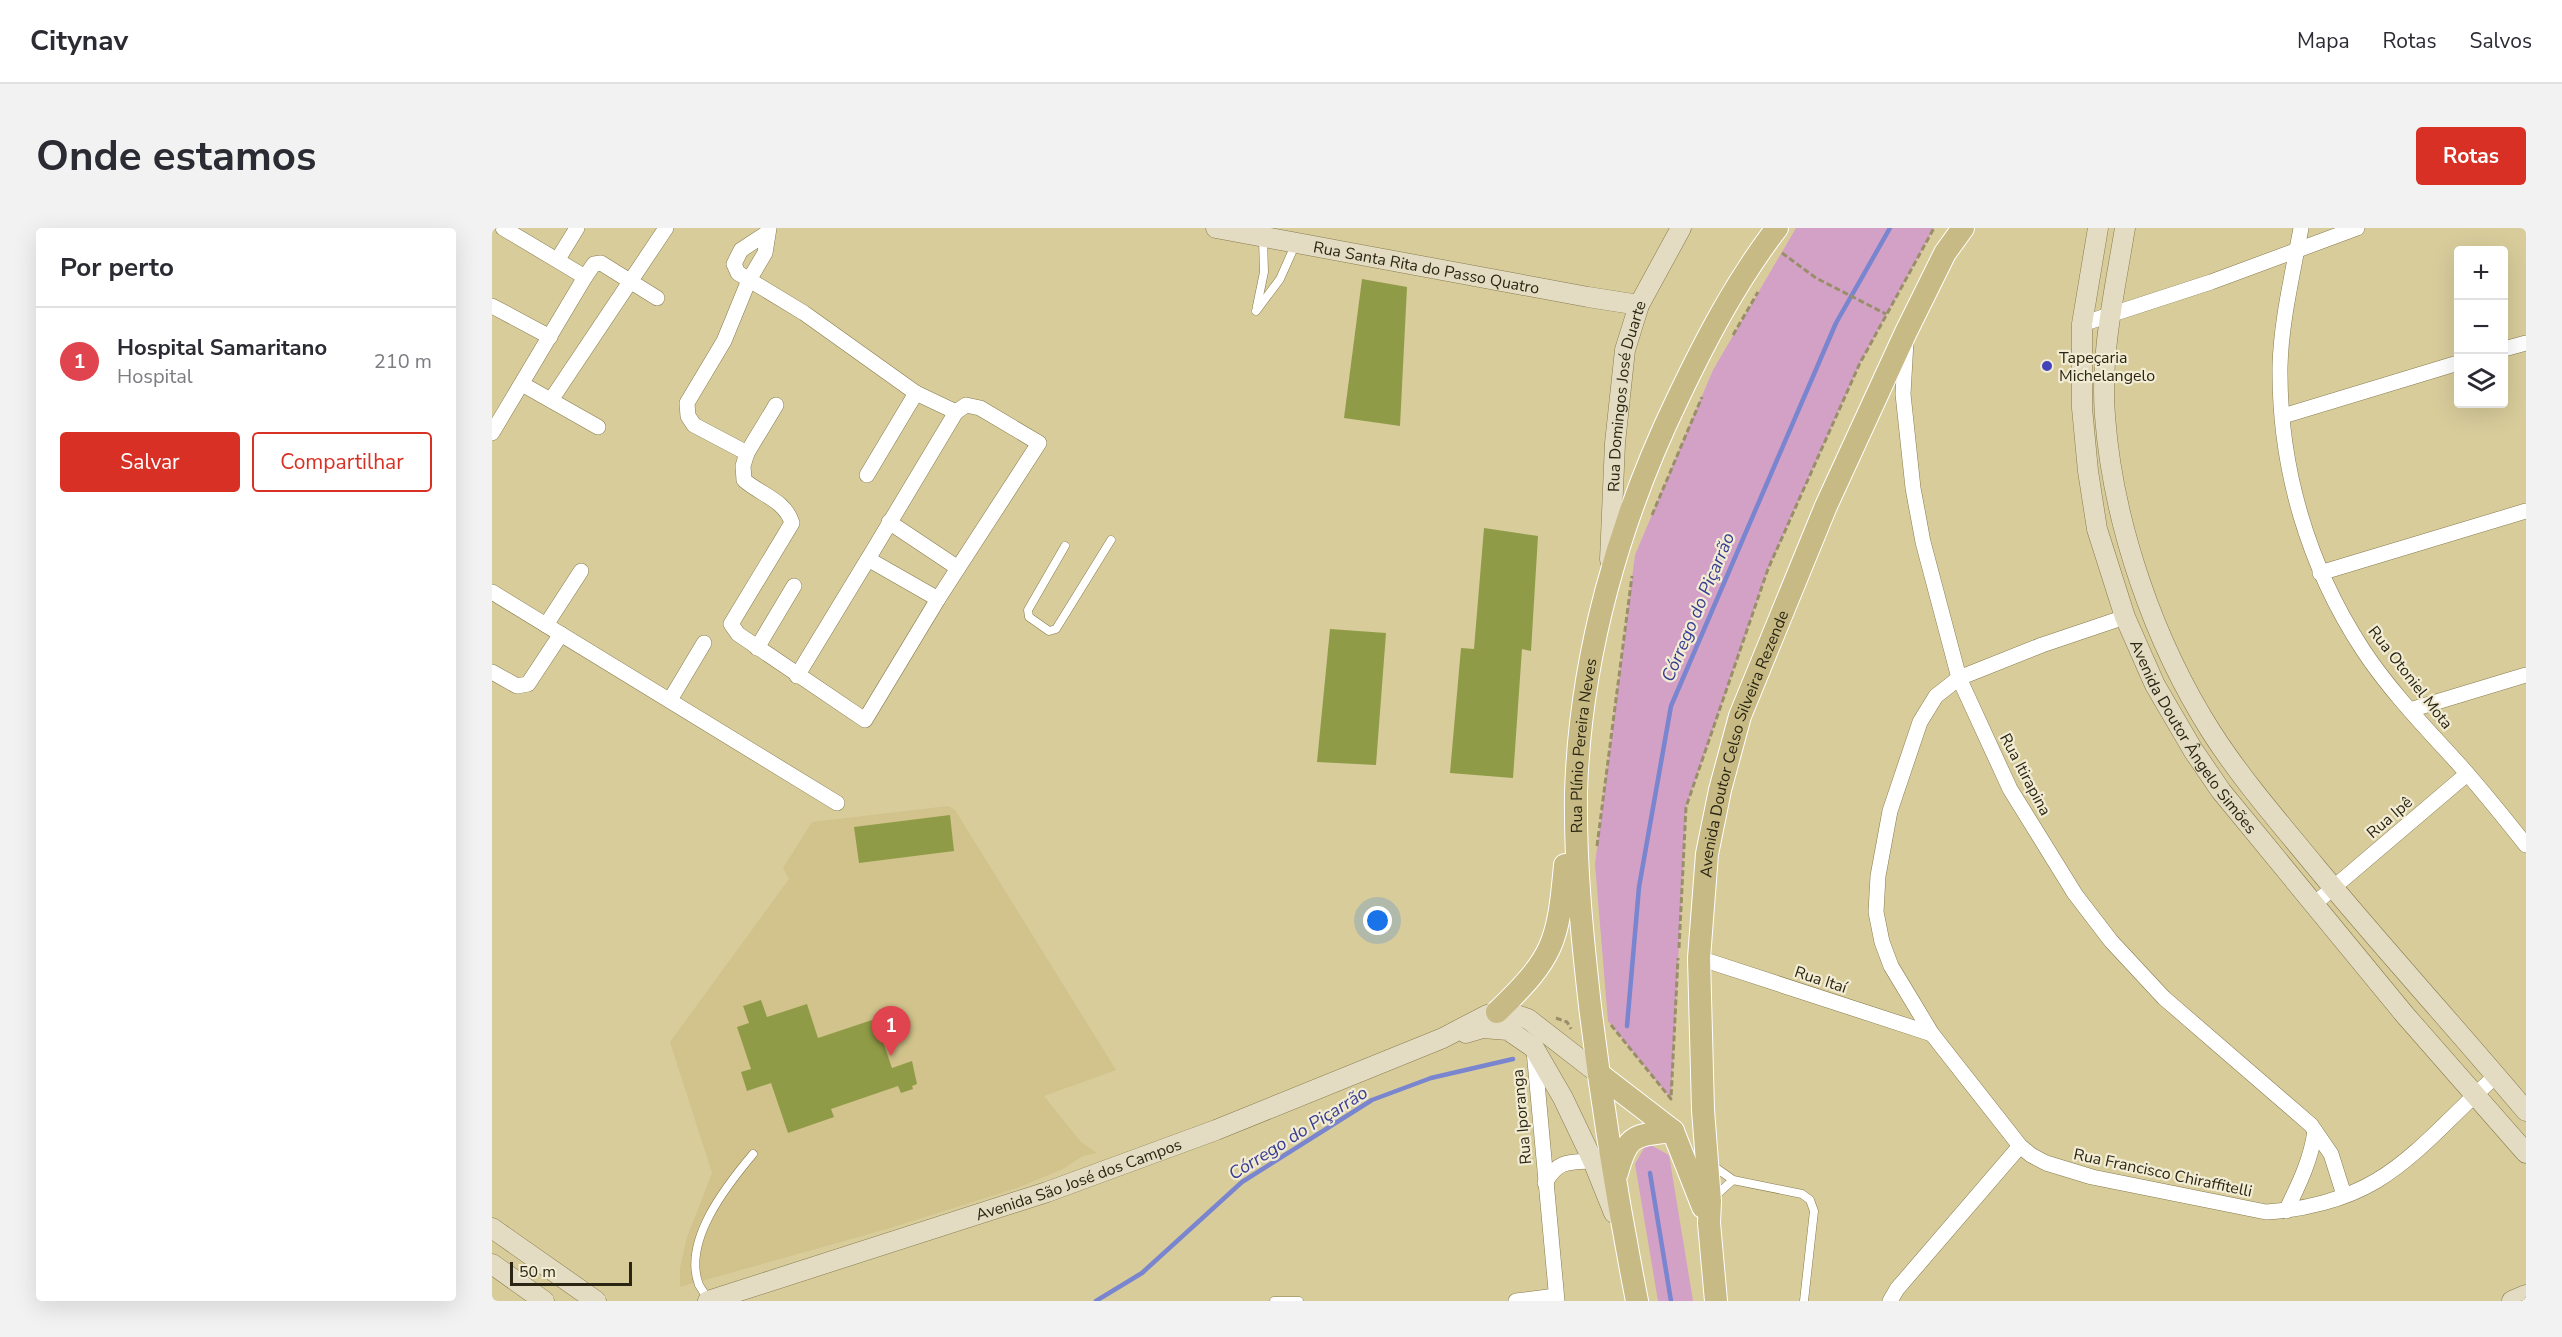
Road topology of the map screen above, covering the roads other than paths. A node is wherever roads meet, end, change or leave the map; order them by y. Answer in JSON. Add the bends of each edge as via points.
{"nodes":[{"id":1,"x":503,"y":228,"type":"edge"},
{"id":2,"x":577,"y":228,"type":"edge"},
{"id":3,"x":666,"y":228,"type":"edge"},
{"id":4,"x":1216,"y":228,"type":"edge"},
{"id":5,"x":1681,"y":228,"type":"edge"},
{"id":6,"x":1963,"y":228,"type":"edge"},
{"id":7,"x":2098,"y":228,"type":"edge"},
{"id":8,"x":2125,"y":228,"type":"edge"},
{"id":9,"x":2301,"y":228,"type":"edge"},
{"id":10,"x":2357,"y":228,"type":"edge"},
{"id":11,"x":768,"y":230,"type":"edge"},
{"id":12,"x":1253,"y":233,"type":"edge"},
{"id":13,"x":1782,"y":236,"type":"edge"},
{"id":14,"x":1296,"y":243,"type":"junction"},
{"id":15,"x":2297,"y":249,"type":"junction"},
{"id":16,"x":558,"y":259,"type":"junction"},
{"id":17,"x":585,"y":277,"type":"junction"},
{"id":18,"x":631,"y":279,"type":"junction"},
{"id":19,"x":749,"y":280,"type":"junction"},
{"id":20,"x":657,"y":298,"type":"dead end"},
{"id":21,"x":1639,"y":305,"type":"junction"},
{"id":22,"x":492,"y":306,"type":"edge"},
{"id":23,"x":2111,"y":316,"type":"junction"},
{"id":24,"x":2082,"y":324,"type":"junction"},
{"id":25,"x":1906,"y":332,"type":"junction"},
{"id":26,"x":550,"y":337,"type":"junction"},
{"id":27,"x":2526,"y":343,"type":"edge"},
{"id":28,"x":2508,"y":349,"type":"edge"},
{"id":29,"x":2454,"y":364,"type":"edge"},
{"id":30,"x":522,"y":384,"type":"junction"},
{"id":31,"x":916,"y":393,"type":"junction"},
{"id":32,"x":551,"y":400,"type":"junction"},
{"id":33,"x":776,"y":405,"type":"dead end"},
{"id":34,"x":498,"y":408,"type":"edge"},
{"id":35,"x":956,"y":412,"type":"junction"},
{"id":36,"x":2283,"y":416,"type":"junction"},
{"id":37,"x":598,"y":427,"type":"dead end"},
{"id":38,"x":492,"y":433,"type":"edge"},
{"id":39,"x":747,"y":453,"type":"junction"},
{"id":40,"x":867,"y":475,"type":"dead end"},
{"id":41,"x":2526,"y":511,"type":"edge"},
{"id":42,"x":889,"y":522,"type":"junction"},
{"id":43,"x":1111,"y":540,"type":"dead end"},
{"id":44,"x":1065,"y":546,"type":"dead end"},
{"id":45,"x":868,"y":559,"type":"junction"},
{"id":46,"x":958,"y":568,"type":"junction"},
{"id":47,"x":581,"y":571,"type":"dead end"},
{"id":48,"x":2320,"y":573,"type":"junction"},
{"id":49,"x":1610,"y":575,"type":"junction"},
{"id":50,"x":794,"y":586,"type":"dead end"},
{"id":51,"x":492,"y":592,"type":"edge"},
{"id":52,"x":938,"y":599,"type":"junction"},
{"id":53,"x":2125,"y":617,"type":"junction"},
{"id":54,"x":546,"y":625,"type":"junction"},
{"id":55,"x":561,"y":634,"type":"junction"},
{"id":56,"x":704,"y":643,"type":"dead end"},
{"id":57,"x":758,"y":648,"type":"junction"},
{"id":58,"x":492,"y":672,"type":"edge"},
{"id":59,"x":2526,"y":675,"type":"edge"},
{"id":60,"x":797,"y":676,"type":"junction"},
{"id":61,"x":1959,"y":678,"type":"junction"},
{"id":62,"x":670,"y":700,"type":"junction"},
{"id":63,"x":2410,"y":710,"type":"junction"},
{"id":64,"x":2467,"y":774,"type":"junction"},
{"id":65,"x":1576,"y":792,"type":"junction"},
{"id":66,"x":837,"y":803,"type":"dead end"},
{"id":67,"x":2526,"y":845,"type":"edge"},
{"id":68,"x":2333,"y":888,"type":"junction"},
{"id":69,"x":2313,"y":905,"type":"junction"},
{"id":70,"x":1699,"y":958,"type":"junction"},
{"id":71,"x":1497,"y":1012,"type":"junction"},
{"id":72,"x":1932,"y":1034,"type":"junction"},
{"id":73,"x":1443,"y":1038,"type":"junction"},
{"id":74,"x":1534,"y":1048,"type":"junction"},
{"id":75,"x":1599,"y":1074,"type":"junction"},
{"id":76,"x":2496,"y":1076,"type":"junction"},
{"id":77,"x":2474,"y":1094,"type":"junction"},
{"id":78,"x":2526,"y":1111,"type":"edge"},
{"id":79,"x":1673,"y":1131,"type":"junction"},
{"id":80,"x":2315,"y":1131,"type":"junction"},
{"id":81,"x":2020,"y":1146,"type":"junction"},
{"id":82,"x":2526,"y":1153,"type":"edge"},
{"id":83,"x":753,"y":1154,"type":"dead end"},
{"id":84,"x":1593,"y":1161,"type":"junction"},
{"id":85,"x":1707,"y":1161,"type":"junction"},
{"id":86,"x":1616,"y":1178,"type":"junction"},
{"id":87,"x":1733,"y":1180,"type":"junction"},
{"id":88,"x":1545,"y":1183,"type":"junction"},
{"id":89,"x":2344,"y":1195,"type":"junction"},
{"id":90,"x":1710,"y":1201,"type":"junction"},
{"id":91,"x":2286,"y":1211,"type":"junction"},
{"id":92,"x":1709,"y":1223,"type":"junction"},
{"id":93,"x":492,"y":1228,"type":"edge"},
{"id":94,"x":1630,"y":1263,"type":"junction"},
{"id":95,"x":492,"y":1264,"type":"edge"},
{"id":96,"x":2526,"y":1294,"type":"edge"},
{"id":97,"x":1556,"y":1298,"type":"edge"},
{"id":98,"x":544,"y":1301,"type":"edge"},
{"id":99,"x":596,"y":1301,"type":"edge"},
{"id":100,"x":709,"y":1301,"type":"edge"},
{"id":101,"x":1274,"y":1301,"type":"edge"},
{"id":102,"x":1299,"y":1301,"type":"edge"},
{"id":103,"x":1516,"y":1301,"type":"edge"},
{"id":104,"x":1637,"y":1301,"type":"edge"},
{"id":105,"x":1716,"y":1301,"type":"edge"},
{"id":106,"x":1804,"y":1301,"type":"edge"},
{"id":107,"x":1890,"y":1301,"type":"edge"},
{"id":108,"x":2512,"y":1301,"type":"edge"}],
"edges":[{"from":1,"to":16,"type":"street"},
{"from":2,"to":16,"type":"street"},
{"from":3,"to":18,"type":"street"},
{"from":4,"to":12,"type":"main road","name":"Rua Santa Rita do Passo Quatro"},
{"from":5,"to":21,"type":"main road","name":"Rua Domingos José Duarte"},
{"from":6,"to":25,"type":"main road","name":"Avenida Doutor Celso Silveira Rezende","via":[[1945,253]]},
{"from":7,"to":24,"type":"main road","name":"Avenida Doutor Ângelo Simões"},
{"from":8,"to":23,"type":"main road","name":"Avenida Doutor Ângelo Simões"},
{"from":9,"to":15,"type":"street","name":"Rua Otoniel Mota"},
{"from":10,"to":15,"type":"street"},
{"from":11,"to":19,"type":"street","via":[[765,253]]},
{"from":11,"to":19,"type":"street","via":[[741,249],[734,261],[738,273]]},
{"from":12,"to":14,"type":"main road","name":"Rua Santa Rita do Passo Quatro"},
{"from":12,"to":14,"type":"lane","via":[[1264,272],[1256,310],[1280,279]]},
{"from":13,"to":49,"type":"main road","name":"Rua Plínio Pereira Neves","via":[[1738,284],[1695,362],[1650,456]]},
{"from":14,"to":21,"type":"main road","name":"Rua Santa Rita do Passo Quatro"},
{"from":15,"to":23,"type":"street"},
{"from":15,"to":36,"type":"street","name":"Rua Otoniel Mota","via":[[2280,366]]},
{"from":16,"to":17,"type":"street"},
{"from":17,"to":18,"type":"street","via":[[594,264],[601,262]]},
{"from":17,"to":26,"type":"street"},
{"from":18,"to":20,"type":"street"},
{"from":18,"to":32,"type":"street"},
{"from":19,"to":31,"type":"street","via":[[804,313]]},
{"from":19,"to":39,"type":"street","via":[[724,341],[687,403],[688,416],[694,424]]},
{"from":21,"to":49,"type":"main road","name":"Rua Domingos José Duarte","via":[[1625,350],[1615,443]]},
{"from":22,"to":26,"type":"street"},
{"from":23,"to":24,"type":"street"},
{"from":23,"to":68,"type":"main road","name":"Avenida Doutor Ângelo Simões","via":[[2105,404],[2110,461],[2149,609],[2211,731],[2239,774]]},
{"from":24,"to":53,"type":"main road","name":"Avenida Doutor Ângelo Simões","via":[[2082,408],[2088,471],[2097,529]]},
{"from":25,"to":61,"type":"street","name":"Rua Itirapina","via":[[1903,394],[1913,488]]},
{"from":25,"to":70,"type":"main road","name":"Avenida Doutor Celso Silveira Rezende","via":[[1826,506],[1740,716],[1707,854]]},
{"from":26,"to":30,"type":"street"},
{"from":27,"to":28,"type":"street"},
{"from":29,"to":36,"type":"street"},
{"from":30,"to":32,"type":"street"},
{"from":30,"to":34,"type":"street"},
{"from":31,"to":35,"type":"street"},
{"from":31,"to":40,"type":"street"},
{"from":32,"to":37,"type":"street"},
{"from":33,"to":39,"type":"street"},
{"from":34,"to":38,"type":"street"},
{"from":35,"to":42,"type":"street"},
{"from":35,"to":46,"type":"street","via":[[966,405],[980,408],[1039,442]]},
{"from":36,"to":48,"type":"street","name":"Rua Otoniel Mota","via":[[2291,478],[2307,541]]},
{"from":39,"to":57,"type":"street","via":[[744,480],[780,504],[792,523],[731,624]]},
{"from":41,"to":48,"type":"street"},
{"from":42,"to":45,"type":"street"},
{"from":42,"to":46,"type":"street"},
{"from":43,"to":44,"type":"lane","via":[[1056,629],[1049,632],[1029,617],[1028,610]]},
{"from":45,"to":52,"type":"street"},
{"from":45,"to":60,"type":"street"},
{"from":46,"to":52,"type":"street"},
{"from":47,"to":54,"type":"street"},
{"from":48,"to":63,"type":"street","name":"Rua Otoniel Mota","via":[[2365,652]]},
{"from":49,"to":65,"type":"main road","name":"Rua Plínio Pereira Neves","via":[[1588,681]]},
{"from":50,"to":57,"type":"street"},
{"from":51,"to":54,"type":"street"},
{"from":52,"to":60,"type":"street","via":[[865,720]]},
{"from":53,"to":61,"type":"street","name":"Rua Francisco Chiraffitelli"},
{"from":53,"to":69,"type":"main road","name":"Avenida Doutor Ângelo Simões","via":[[2155,685],[2193,750]]},
{"from":54,"to":55,"type":"street"},
{"from":55,"to":58,"type":"street","via":[[528,684],[517,686]]},
{"from":55,"to":62,"type":"street"},
{"from":56,"to":62,"type":"street"},
{"from":57,"to":60,"type":"street"},
{"from":59,"to":63,"type":"street"},
{"from":61,"to":72,"type":"street","name":"Rua Francisco Chiraffitelli","via":[[1936,696],[1920,722],[1890,811],[1878,876],[1876,912],[1882,942],[1891,966]]},
{"from":61,"to":80,"type":"street","name":"Rua Itirapina","via":[[2010,789],[2075,894],[2111,941],[2164,998],[2294,1108]]},
{"from":62,"to":66,"type":"street"},
{"from":63,"to":64,"type":"street","name":"Rua Otoniel Mota"},
{"from":64,"to":67,"type":"street","name":"Rua Otoniel Mota"},
{"from":64,"to":68,"type":"street","name":"Rua Ipê"},
{"from":65,"to":71,"type":"main road","via":[[1566,846],[1562,903],[1552,946],[1530,980]]},
{"from":65,"to":75,"type":"main road","name":"Rua Plínio Pereira Neves","via":[[1577,889],[1601,1029]]},
{"from":68,"to":69,"type":"street","name":"Rua Ipê"},
{"from":68,"to":76,"type":"main road","name":"Avenida Doutor Ângelo Simões"},
{"from":69,"to":77,"type":"main road","name":"Avenida Doutor Ângelo Simões"},
{"from":70,"to":72,"type":"street","name":"Rua Itaí"},
{"from":70,"to":85,"type":"main road","name":"Avenida Doutor Celso Silveira Rezende"},
{"from":71,"to":73,"type":"main road","name":"Avenida São José dos Campos"},
{"from":71,"to":75,"type":"main road","via":[[1519,1014]]},
{"from":72,"to":81,"type":"street","name":"Rua Francisco Chiraffitelli"},
{"from":73,"to":74,"type":"main road","name":"Avenida São José dos Campos","via":[[1498,1028],[1518,1035]]},
{"from":73,"to":100,"type":"main road","name":"Avenida São José dos Campos","via":[[1216,1130],[1047,1192]]},
{"from":74,"to":84,"type":"main road","name":"Avenida São José dos Campos"},
{"from":74,"to":88,"type":"street","name":"Rua Iporanga"},
{"from":75,"to":79,"type":"main road"},
{"from":75,"to":86,"type":"main road","name":"Rua Plínio Pereira Neves"},
{"from":76,"to":77,"type":"street","name":"Rua Francisco Chiraffitelli"},
{"from":76,"to":78,"type":"main road","name":"Avenida Doutor Ângelo Simões"},
{"from":77,"to":82,"type":"main road","name":"Avenida Doutor Ângelo Simões"},
{"from":77,"to":89,"type":"street","name":"Rua Francisco Chiraffitelli","via":[[2403,1162],[2375,1182]]},
{"from":79,"to":86,"type":"main road","via":[[1633,1139],[1624,1150]]},
{"from":79,"to":92,"type":"main road"},
{"from":80,"to":89,"type":"street","name":"Rua Itirapina","via":[[2331,1154]]},
{"from":80,"to":91,"type":"street","via":[[2306,1169]]},
{"from":81,"to":91,"type":"street","name":"Rua Francisco Chiraffitelli","via":[[2046,1163],[2092,1178],[2266,1212]]},
{"from":81,"to":107,"type":"street"},
{"from":83,"to":100,"type":"lane","via":[[714,1207],[696,1256],[700,1286]]},
{"from":84,"to":88,"type":"street","name":"Rua Iporanga","via":[[1564,1163]]},
{"from":84,"to":94,"type":"main road","name":"Avenida São José dos Campos","via":[[1610,1199]]},
{"from":85,"to":87,"type":"lane"},
{"from":85,"to":90,"type":"main road","name":"Avenida Doutor Celso Silveira Rezende"},
{"from":86,"to":94,"type":"main road","name":"Rua Plínio Pereira Neves"},
{"from":87,"to":90,"type":"lane"},
{"from":87,"to":106,"type":"lane","via":[[1802,1194],[1810,1200],[1814,1211]]},
{"from":88,"to":97,"type":"street","name":"Rua Iporanga"},
{"from":89,"to":91,"type":"street","name":"Rua Francisco Chiraffitelli"},
{"from":90,"to":92,"type":"main road","name":"Avenida Doutor Celso Silveira Rezende"},
{"from":92,"to":105,"type":"main road","name":"Avenida Doutor Celso Silveira Rezende"},
{"from":93,"to":99,"type":"main road"},
{"from":94,"to":104,"type":"main road","name":"Rua Plínio Pereira Neves"},
{"from":95,"to":98,"type":"main road"},
{"from":96,"to":108,"type":"main road"},
{"from":97,"to":103,"type":"street"},
{"from":101,"to":102,"type":"lane"}]}
